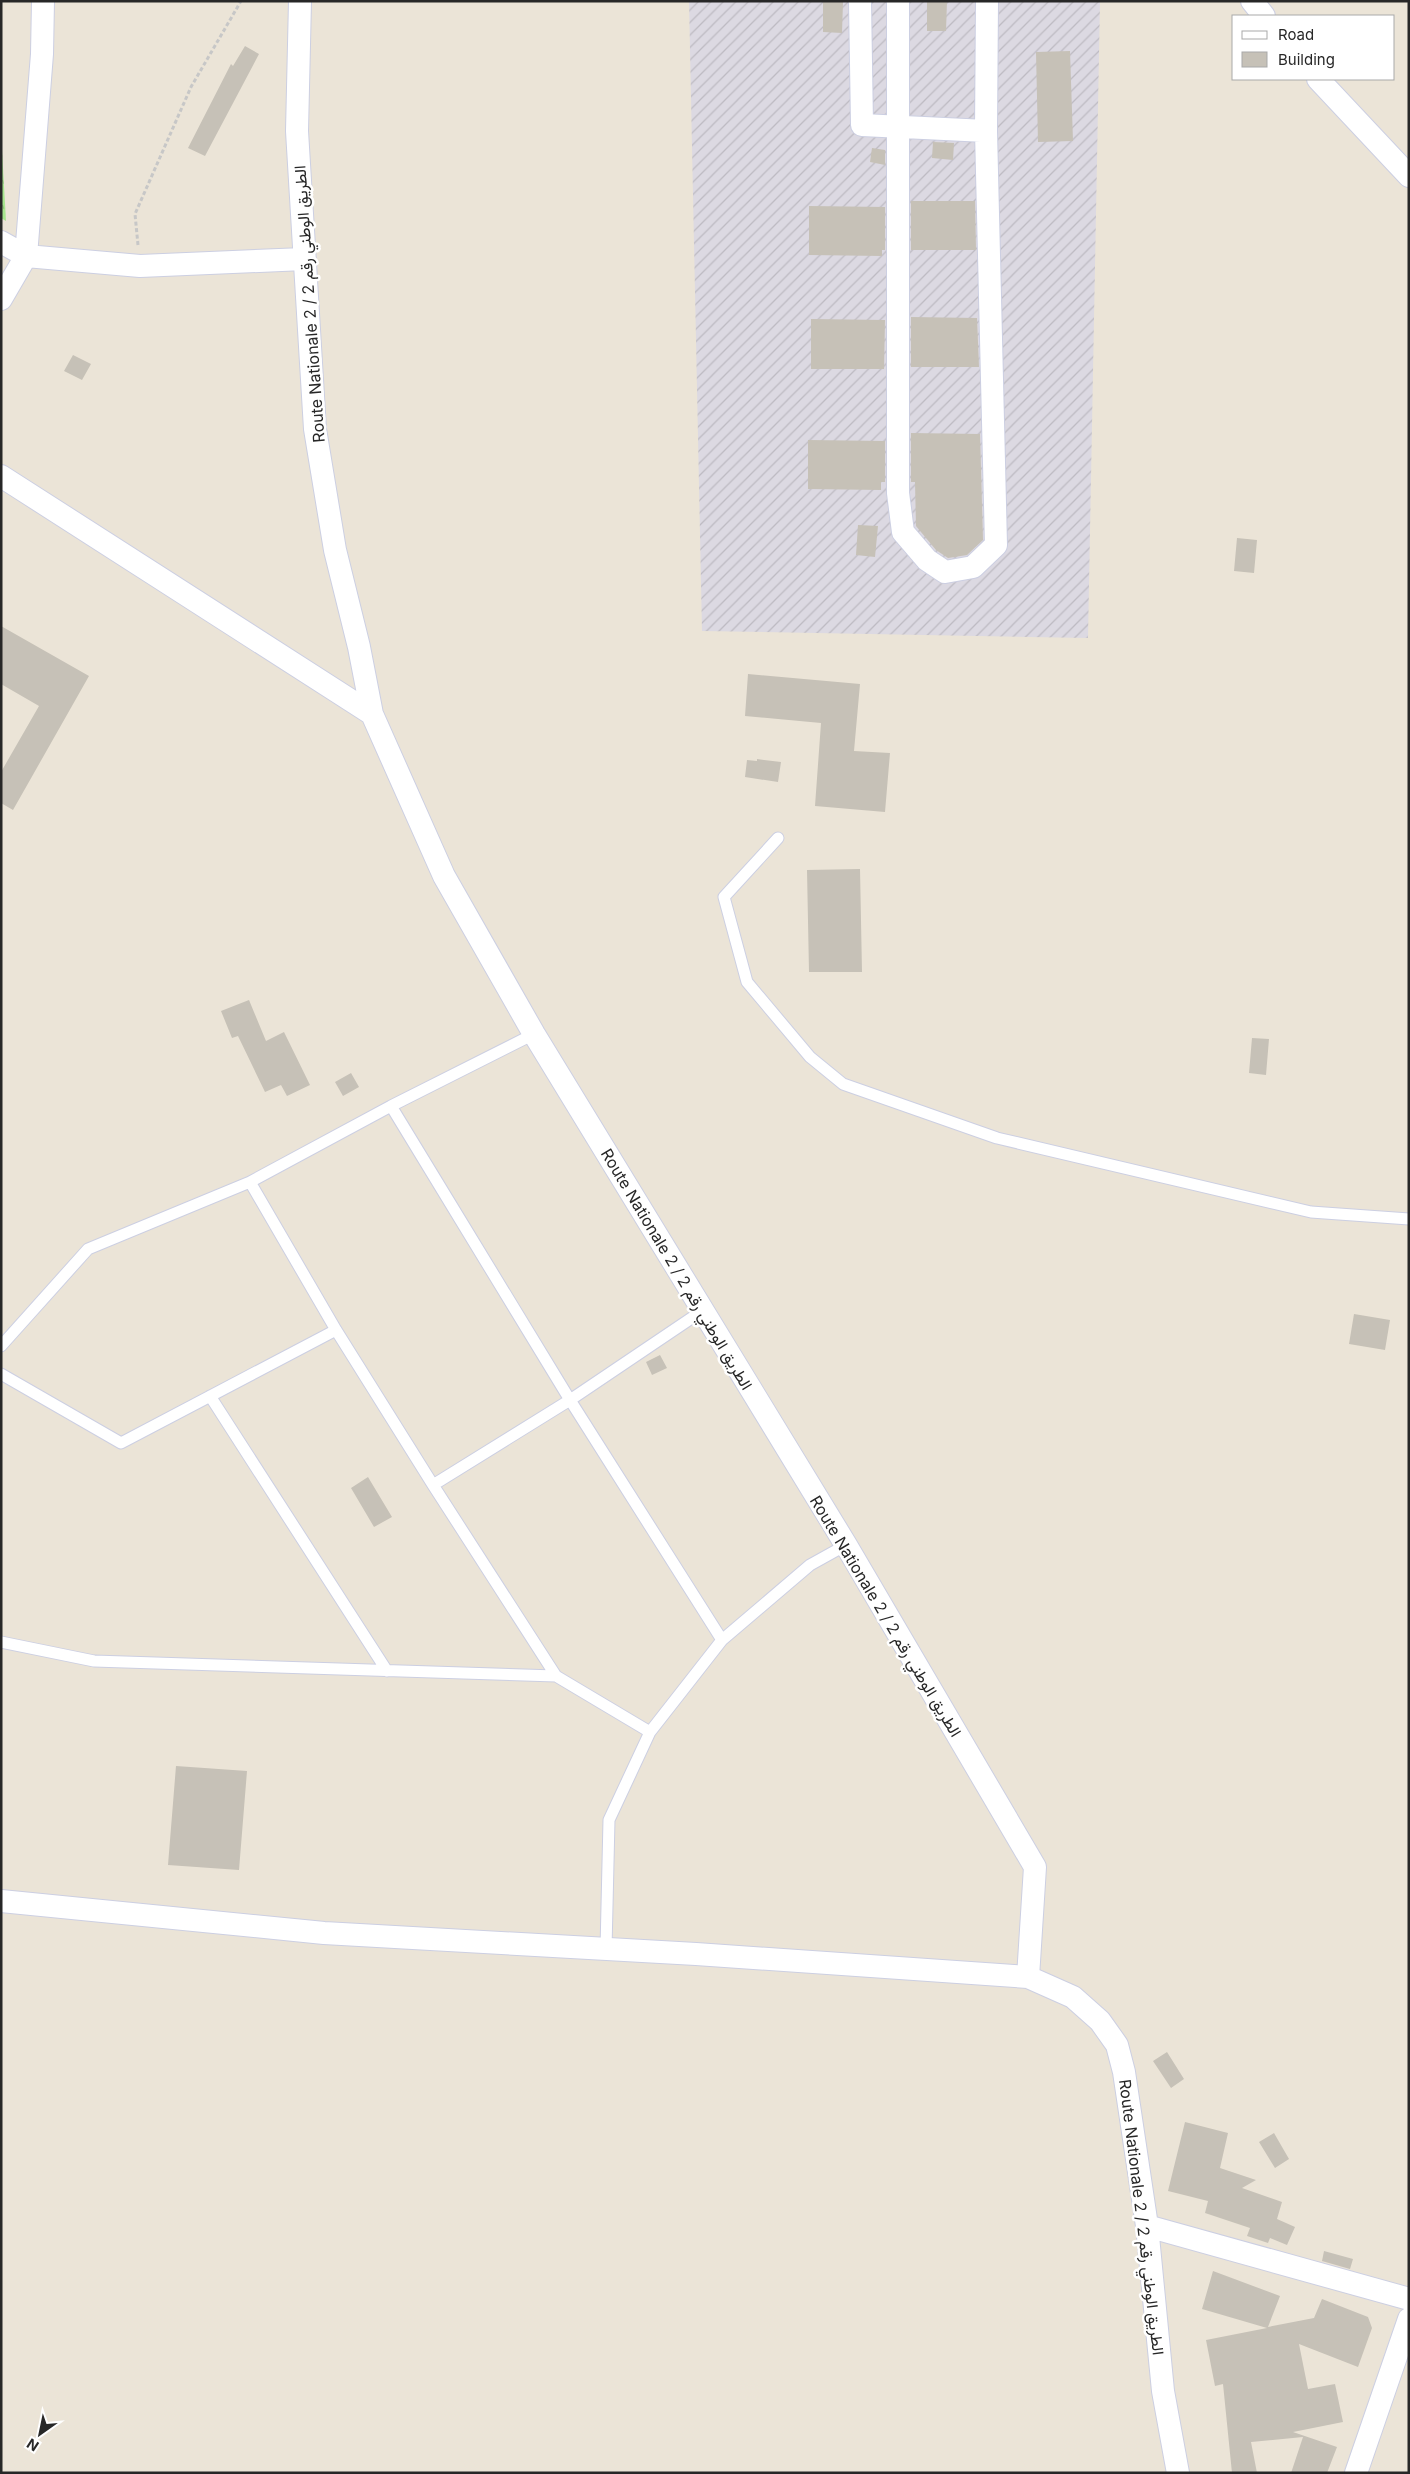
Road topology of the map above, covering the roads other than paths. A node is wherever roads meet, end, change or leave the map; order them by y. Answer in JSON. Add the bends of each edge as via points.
{"nodes":[{"id":1,"x":43,"y":1,"type":"edge"},
{"id":2,"x":300,"y":1,"type":"edge"},
{"id":3,"x":860,"y":1,"type":"edge"},
{"id":4,"x":898,"y":1,"type":"edge"},
{"id":5,"x":987,"y":1,"type":"edge"},
{"id":6,"x":1252,"y":1,"type":"edge"},
{"id":7,"x":1263,"y":15,"type":"edge"},
{"id":8,"x":1319,"y":80,"type":"edge"},
{"id":9,"x":900,"y":127,"type":"junction"},
{"id":10,"x":986,"y":132,"type":"junction"},
{"id":11,"x":1409,"y":176,"type":"edge"},
{"id":12,"x":1,"y":242,"type":"edge"},
{"id":13,"x":26,"y":256,"type":"junction"},
{"id":14,"x":304,"y":259,"type":"junction"},
{"id":15,"x":1,"y":299,"type":"edge"},
{"id":16,"x":1,"y":476,"type":"edge"},
{"id":17,"x":372,"y":714,"type":"junction"},
{"id":18,"x":778,"y":838,"type":"dead end"},
{"id":19,"x":534,"y":1034,"type":"junction"},
{"id":20,"x":391,"y":1106,"type":"junction"},
{"id":21,"x":250,"y":1182,"type":"junction"},
{"id":22,"x":1409,"y":1219,"type":"edge"},
{"id":23,"x":702,"y":1311,"type":"junction"},
{"id":24,"x":336,"y":1330,"type":"junction"},
{"id":25,"x":1,"y":1346,"type":"edge"},
{"id":26,"x":1,"y":1374,"type":"edge"},
{"id":27,"x":210,"y":1396,"type":"junction"},
{"id":28,"x":570,"y":1400,"type":"junction"},
{"id":29,"x":432,"y":1485,"type":"junction"},
{"id":30,"x":846,"y":1545,"type":"junction"},
{"id":31,"x":722,"y":1640,"type":"junction"},
{"id":32,"x":1,"y":1642,"type":"edge"},
{"id":33,"x":386,"y":1671,"type":"junction"},
{"id":34,"x":556,"y":1676,"type":"junction"},
{"id":35,"x":650,"y":1732,"type":"junction"},
{"id":36,"x":1,"y":1901,"type":"edge"},
{"id":37,"x":606,"y":1949,"type":"junction"},
{"id":38,"x":1028,"y":1977,"type":"junction"},
{"id":39,"x":1147,"y":2226,"type":"junction"},
{"id":40,"x":1409,"y":2299,"type":"edge"},
{"id":41,"x":1409,"y":2319,"type":"edge"},
{"id":42,"x":1178,"y":2473,"type":"edge"},
{"id":43,"x":1356,"y":2473,"type":"edge"}],
"edges":[{"from":1,"to":13,"type":"street","via":[[42,54]]},
{"from":2,"to":14,"type":"street","name":"Route Nationale 2 / الطريق الوطني رقم 2","via":[[297,131]]},
{"from":3,"to":9,"type":"street","via":[[862,124]]},
{"from":4,"to":9,"type":"street"},
{"from":5,"to":10,"type":"street"},
{"from":6,"to":7,"type":"street"},
{"from":8,"to":11,"type":"street"},
{"from":9,"to":10,"type":"street"},
{"from":9,"to":10,"type":"street","via":[[898,493],[903,532],[927,560],[945,572],[973,567],[996,544]]},
{"from":12,"to":13,"type":"street"},
{"from":13,"to":14,"type":"street","via":[[140,266]]},
{"from":13,"to":15,"type":"street"},
{"from":14,"to":17,"type":"street","name":"Route Nationale 2 / الطريق الوطني رقم 2","via":[[315,428],[336,550],[360,647]]},
{"from":16,"to":17,"type":"street"},
{"from":17,"to":19,"type":"street","name":"Route Nationale 2 / الطريق الوطني رقم 2","via":[[444,876]]},
{"from":18,"to":22,"type":"lane","via":[[724,897],[747,982],[810,1058],[844,1084],[997,1138],[1311,1212]]},
{"from":19,"to":20,"type":"lane"},
{"from":19,"to":23,"type":"street","name":"Route Nationale 2 / الطريق الوطني رقم 2"},
{"from":20,"to":21,"type":"lane"},
{"from":20,"to":28,"type":"lane"},
{"from":21,"to":24,"type":"lane"},
{"from":21,"to":25,"type":"lane","via":[[88,1249]]},
{"from":23,"to":28,"type":"lane"},
{"from":23,"to":30,"type":"street","name":"Route Nationale 2 / الطريق الوطني رقم 2"},
{"from":24,"to":27,"type":"lane"},
{"from":24,"to":29,"type":"lane"},
{"from":26,"to":27,"type":"lane","via":[[122,1443]]},
{"from":27,"to":33,"type":"lane"},
{"from":28,"to":29,"type":"lane"},
{"from":28,"to":31,"type":"lane"},
{"from":29,"to":34,"type":"lane"},
{"from":30,"to":31,"type":"lane","via":[[810,1565]]},
{"from":30,"to":38,"type":"street","name":"Route Nationale 2 / الطريق الوطني رقم 2","via":[[1035,1867]]},
{"from":31,"to":35,"type":"lane"},
{"from":32,"to":33,"type":"lane","via":[[94,1661]]},
{"from":33,"to":34,"type":"lane"},
{"from":34,"to":35,"type":"lane"},
{"from":35,"to":37,"type":"lane","via":[[609,1820]]},
{"from":36,"to":37,"type":"street","via":[[324,1933]]},
{"from":37,"to":38,"type":"street"},
{"from":38,"to":39,"type":"street","name":"Route Nationale 2 / الطريق الوطني رقم 2","via":[[1074,1997],[1100,2021],[1117,2045]]},
{"from":39,"to":40,"type":"street"},
{"from":39,"to":42,"type":"street","name":"Route Nationale 2 / الطريق الوطني رقم 2","via":[[1163,2391]]},
{"from":41,"to":43,"type":"street"}]}
